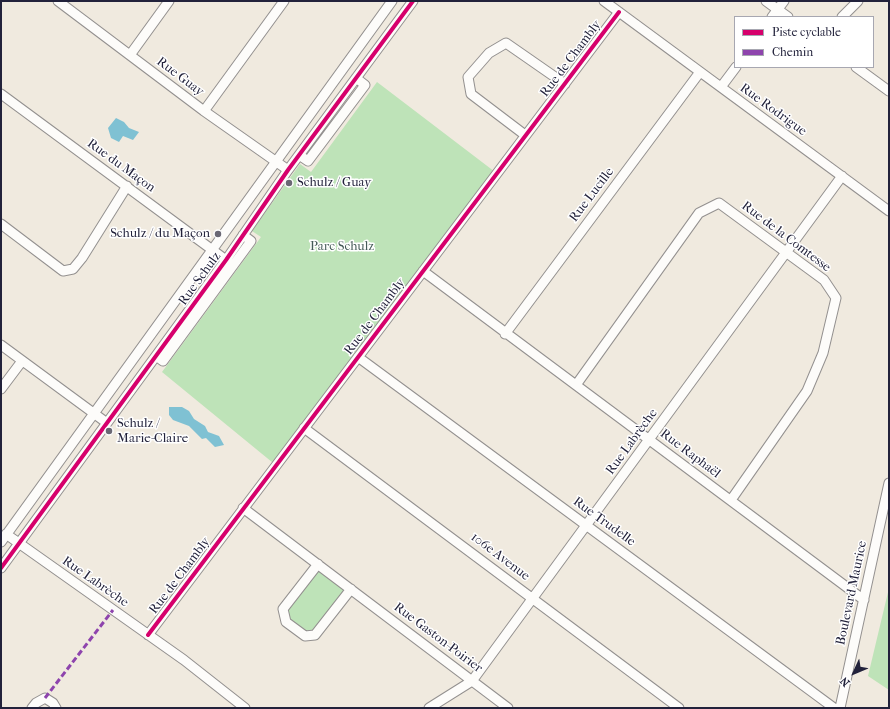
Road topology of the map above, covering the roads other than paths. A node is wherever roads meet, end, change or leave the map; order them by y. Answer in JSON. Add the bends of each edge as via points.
{"nodes":[{"id":1,"x":58,"y":1,"type":"edge"},
{"id":2,"x":169,"y":1,"type":"edge"},
{"id":3,"x":284,"y":1,"type":"edge"},
{"id":4,"x":392,"y":1,"type":"edge"},
{"id":5,"x":413,"y":1,"type":"edge"},
{"id":6,"x":604,"y":1,"type":"edge"},
{"id":7,"x":766,"y":1,"type":"edge"},
{"id":8,"x":784,"y":1,"type":"edge"},
{"id":9,"x":858,"y":1,"type":"edge"},
{"id":10,"x":619,"y":12,"type":"junction"},
{"id":11,"x":775,"y":13,"type":"edge"},
{"id":12,"x":785,"y":16,"type":"edge"},
{"id":13,"x":843,"y":16,"type":"edge"},
{"id":14,"x":130,"y":55,"type":"junction"},
{"id":15,"x":350,"y":59,"type":"junction"},
{"id":16,"x":363,"y":68,"type":"junction"},
{"id":17,"x":735,"y":68,"type":"edge"},
{"id":18,"x":857,"y":68,"type":"edge"},
{"id":19,"x":700,"y":72,"type":"junction"},
{"id":20,"x":565,"y":84,"type":"junction"},
{"id":21,"x":721,"y":87,"type":"junction"},
{"id":22,"x":889,"y":91,"type":"edge"},
{"id":23,"x":1,"y":94,"type":"edge"},
{"id":24,"x":204,"y":111,"type":"junction"},
{"id":25,"x":526,"y":135,"type":"junction"},
{"id":26,"x":275,"y":161,"type":"junction"},
{"id":27,"x":288,"y":170,"type":"junction"},
{"id":28,"x":842,"y":176,"type":"junction"},
{"id":29,"x":127,"y":186,"type":"junction"},
{"id":30,"x":889,"y":211,"type":"edge"},
{"id":31,"x":1,"y":224,"type":"edge"},
{"id":32,"x":243,"y":235,"type":"junction"},
{"id":33,"x":212,"y":250,"type":"junction"},
{"id":34,"x":786,"y":252,"type":"junction"},
{"id":35,"x":226,"y":260,"type":"junction"},
{"id":36,"x":423,"y":271,"type":"junction"},
{"id":37,"x":160,"y":322,"type":"junction"},
{"id":38,"x":174,"y":332,"type":"junction"},
{"id":39,"x":505,"y":334,"type":"junction"},
{"id":40,"x":1,"y":345,"type":"edge"},
{"id":41,"x":156,"y":356,"type":"junction"},
{"id":42,"x":358,"y":357,"type":"junction"},
{"id":43,"x":22,"y":361,"type":"junction"},
{"id":44,"x":576,"y":385,"type":"junction"},
{"id":45,"x":1,"y":389,"type":"edge"},
{"id":46,"x":94,"y":414,"type":"junction"},
{"id":47,"x":107,"y":423,"type":"junction"},
{"id":48,"x":304,"y":428,"type":"junction"},
{"id":49,"x":650,"y":440,"type":"junction"},
{"id":50,"x":889,"y":483,"type":"edge"},
{"id":51,"x":731,"y":500,"type":"junction"},
{"id":52,"x":243,"y":508,"type":"junction"},
{"id":53,"x":587,"y":526,"type":"junction"},
{"id":54,"x":4,"y":538,"type":"edge"},
{"id":55,"x":19,"y":544,"type":"junction"},
{"id":56,"x":318,"y":564,"type":"junction"},
{"id":57,"x":1,"y":568,"type":"edge"},
{"id":58,"x":351,"y":589,"type":"junction"},
{"id":59,"x":533,"y":599,"type":"junction"},
{"id":60,"x":864,"y":600,"type":"junction"},
{"id":61,"x":148,"y":634,"type":"junction"},
{"id":62,"x":472,"y":681,"type":"junction"},
{"id":63,"x":32,"y":708,"type":"edge"},
{"id":64,"x":56,"y":708,"type":"edge"},
{"id":65,"x":245,"y":708,"type":"edge"},
{"id":66,"x":428,"y":708,"type":"edge"},
{"id":67,"x":508,"y":708,"type":"edge"},
{"id":68,"x":680,"y":708,"type":"edge"},
{"id":69,"x":834,"y":708,"type":"edge"},
{"id":70,"x":840,"y":708,"type":"edge"}],
"edges":[{"from":1,"to":14,"type":"street","name":"Rue Guay"},
{"from":2,"to":14,"type":"street"},
{"from":3,"to":24,"type":"street"},
{"from":4,"to":15,"type":"street","name":"Rue Schulz"},
{"from":5,"to":16,"type":"street","name":"Rue Schulz"},
{"from":6,"to":10,"type":"street","name":"Rue Rodrigue"},
{"from":7,"to":11,"type":"street"},
{"from":8,"to":11,"type":"street"},
{"from":9,"to":13,"type":"street"},
{"from":10,"to":19,"type":"street","name":"Rue Rodrigue"},
{"from":10,"to":20,"type":"street","name":"Rue de Chambly"},
{"from":11,"to":12,"type":"street"},
{"from":14,"to":24,"type":"street","name":"Rue Guay"},
{"from":15,"to":16,"type":"street"},
{"from":15,"to":26,"type":"street","name":"Rue Schulz"},
{"from":16,"to":27,"type":"street","name":"Rue Schulz"},
{"from":17,"to":21,"type":"street"},
{"from":18,"to":22,"type":"street"},
{"from":19,"to":21,"type":"street","name":"Rue Rodrigue"},
{"from":19,"to":39,"type":"street","name":"Rue Lucille"},
{"from":20,"to":25,"type":"street","name":"Rue de Chambly"},
{"from":20,"to":25,"type":"street","name":"Rue de Chambly","via":[[506,43],[489,53],[468,78],[471,94]]},
{"from":21,"to":28,"type":"street","name":"Rue Rodrigue"},
{"from":23,"to":29,"type":"street","name":"Rue du Maçon"},
{"from":24,"to":26,"type":"street","name":"Rue Guay"},
{"from":25,"to":36,"type":"street","name":"Rue de Chambly"},
{"from":26,"to":27,"type":"street","name":"Rue Guay"},
{"from":26,"to":33,"type":"street","name":"Rue Schulz"},
{"from":27,"to":32,"type":"street","name":"Rue Schulz"},
{"from":28,"to":30,"type":"street","name":"Rue Rodrigue"},
{"from":28,"to":34,"type":"street","name":"Rue Labrèche"},
{"from":29,"to":31,"type":"street","via":[[73,269],[63,270]]},
{"from":29,"to":33,"type":"street","name":"Rue du Maçon"},
{"from":32,"to":35,"type":"street","name":"Rue Schulz"},
{"from":32,"to":41,"type":"street","via":[[251,240],[163,361]]},
{"from":33,"to":35,"type":"street","name":"Rue du Maçon"},
{"from":33,"to":37,"type":"street","name":"Rue Schulz"},
{"from":34,"to":44,"type":"street","name":"Rue de la Comtesse","via":[[719,203],[699,213]]},
{"from":34,"to":49,"type":"street","name":"Rue Labrèche"},
{"from":34,"to":51,"type":"street","name":"Rue de la Comtesse","via":[[824,280],[836,298],[823,353],[807,390]]},
{"from":35,"to":38,"type":"street","name":"Rue Schulz"},
{"from":36,"to":39,"type":"street","name":"Rue Raphaël"},
{"from":36,"to":42,"type":"street","name":"Rue de Chambly"},
{"from":37,"to":38,"type":"street"},
{"from":37,"to":46,"type":"street","name":"Rue Schulz"},
{"from":38,"to":41,"type":"street","name":"Rue Schulz"},
{"from":39,"to":44,"type":"street","name":"Rue Raphaël"},
{"from":40,"to":43,"type":"street"},
{"from":41,"to":47,"type":"street","name":"Rue Schulz"},
{"from":42,"to":48,"type":"street","name":"Rue de Chambly"},
{"from":42,"to":53,"type":"street","name":"Rue Trudelle"},
{"from":43,"to":45,"type":"street"},
{"from":43,"to":46,"type":"street"},
{"from":44,"to":49,"type":"street","name":"Rue Raphaël"},
{"from":46,"to":47,"type":"street"},
{"from":46,"to":54,"type":"street","name":"Rue Schulz"},
{"from":47,"to":55,"type":"street","name":"Rue Schulz"},
{"from":48,"to":52,"type":"street","name":"Rue de Chambly"},
{"from":48,"to":59,"type":"street","name":"106e Avenue"},
{"from":49,"to":51,"type":"street","name":"Rue Raphaël"},
{"from":49,"to":53,"type":"street","name":"Rue Labrèche"},
{"from":50,"to":60,"type":"street","name":"Boulevard Maurice"},
{"from":51,"to":60,"type":"street","name":"Rue Raphaël"},
{"from":52,"to":56,"type":"street","name":"Rue Gaston-Poirier"},
{"from":52,"to":61,"type":"street","name":"Rue de Chambly"},
{"from":53,"to":59,"type":"street","name":"Rue Labrèche"},
{"from":53,"to":69,"type":"street","name":"Rue Trudelle"},
{"from":54,"to":55,"type":"street","name":"Rue Labrèche"},
{"from":55,"to":57,"type":"street","name":"Rue Schulz"},
{"from":55,"to":61,"type":"street","name":"Rue Labrèche"},
{"from":56,"to":58,"type":"street","name":"Rue Gaston-Poirier"},
{"from":56,"to":58,"type":"street","via":[[283,609],[286,622],[305,636],[315,635]]},
{"from":58,"to":62,"type":"street","name":"Rue Gaston-Poirier"},
{"from":59,"to":62,"type":"street","name":"Rue Labrèche"},
{"from":59,"to":68,"type":"street","name":"106e Avenue"},
{"from":60,"to":70,"type":"street","name":"Boulevard Maurice"},
{"from":61,"to":65,"type":"street","name":"Rue Labrèche"},
{"from":62,"to":66,"type":"street","name":"Rue Labrèche"},
{"from":62,"to":67,"type":"street","name":"Rue Gaston-Poirier"},
{"from":63,"to":64,"type":"street","via":[[45,698]]}]}
